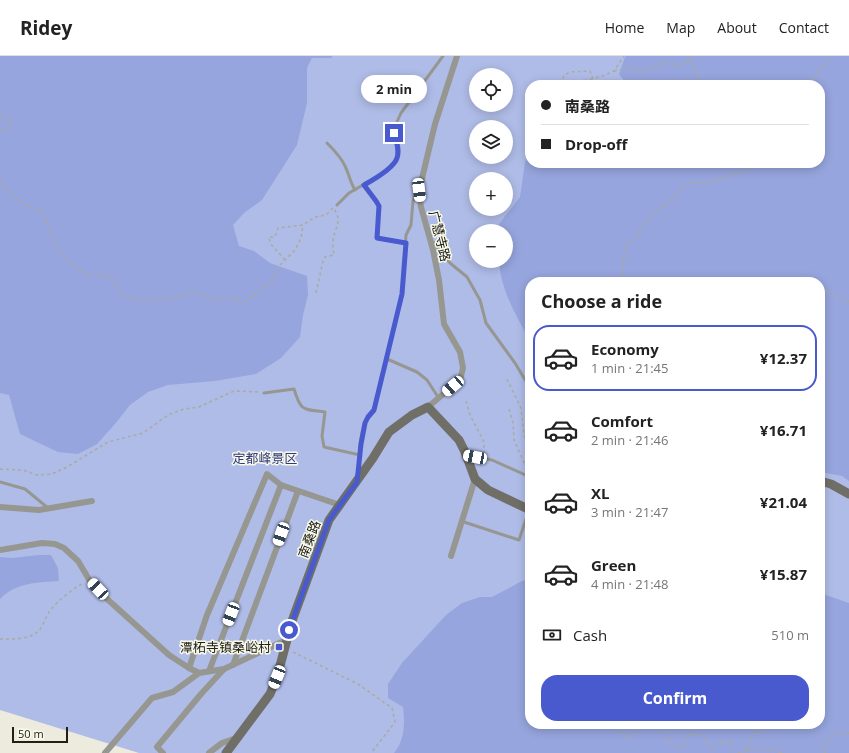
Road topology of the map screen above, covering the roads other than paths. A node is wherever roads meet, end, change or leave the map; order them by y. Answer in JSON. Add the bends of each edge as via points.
{"nodes":[{"id":1,"x":443,"y":56,"type":"edge"},
{"id":2,"x":456,"y":56,"type":"edge"},
{"id":3,"x":327,"y":143,"type":"dead end"},
{"id":4,"x":364,"y":185,"type":"junction"},
{"id":5,"x":355,"y":190,"type":"junction"},
{"id":6,"x":419,"y":190,"type":"junction"},
{"id":7,"x":336,"y":205,"type":"road end"},
{"id":8,"x":430,"y":237,"type":"junction"},
{"id":9,"x":406,"y":243,"type":"junction"},
{"id":10,"x":387,"y":359,"type":"junction"},
{"id":11,"x":525,"y":380,"type":"edge"},
{"id":12,"x":264,"y":393,"type":"road end"},
{"id":13,"x":439,"y":398,"type":"junction"},
{"id":14,"x":428,"y":407,"type":"junction"},
{"id":15,"x":466,"y":455,"type":"junction"},
{"id":16,"x":360,"y":456,"type":"junction"},
{"id":17,"x":525,"y":475,"type":"edge"},
{"id":18,"x":474,"y":479,"type":"junction"},
{"id":19,"x":0,"y":482,"type":"edge"},
{"id":20,"x":357,"y":482,"type":"junction"},
{"id":21,"x":825,"y":482,"type":"edge"},
{"id":22,"x":280,"y":485,"type":"junction"},
{"id":23,"x":298,"y":491,"type":"junction"},
{"id":24,"x":849,"y":494,"type":"edge"},
{"id":25,"x":92,"y":501,"type":"dead end"},
{"id":26,"x":340,"y":505,"type":"junction"},
{"id":27,"x":0,"y":507,"type":"edge"},
{"id":28,"x":48,"y":508,"type":"junction"},
{"id":29,"x":525,"y":508,"type":"edge"},
{"id":30,"x":461,"y":521,"type":"junction"},
{"id":31,"x":525,"y":524,"type":"edge"},
{"id":32,"x":0,"y":550,"type":"edge"},
{"id":33,"x":451,"y":556,"type":"dead end"},
{"id":34,"x":285,"y":644,"type":"junction"},
{"id":35,"x":233,"y":665,"type":"junction"},
{"id":36,"x":189,"y":668,"type":"junction"},
{"id":37,"x":224,"y":669,"type":"junction"},
{"id":38,"x":209,"y":671,"type":"junction"},
{"id":39,"x":199,"y":673,"type":"junction"},
{"id":40,"x":238,"y":737,"type":"junction"},
{"id":41,"x":157,"y":747,"type":"junction"},
{"id":42,"x":105,"y":753,"type":"edge"},
{"id":43,"x":152,"y":753,"type":"edge"},
{"id":44,"x":163,"y":753,"type":"edge"},
{"id":45,"x":209,"y":753,"type":"edge"},
{"id":46,"x":226,"y":753,"type":"edge"}],
"edges":[{"from":1,"to":4,"type":"lane","via":[[401,113],[396,124],[394,133],[397,158],[387,171]]},
{"from":2,"to":6,"type":"street","name":"广慧寺路","via":[[435,124]]},
{"from":3,"to":5,"type":"lane","via":[[343,162]]},
{"from":4,"to":5,"type":"lane"},
{"from":4,"to":9,"type":"lane","via":[[379,206],[377,238]]},
{"from":5,"to":7,"type":"lane"},
{"from":6,"to":8,"type":"street","name":"广慧寺路"},
{"from":6,"to":9,"type":"lane","via":[[413,201]]},
{"from":8,"to":11,"type":"lane","via":[[450,263],[467,277],[480,300],[486,323]]},
{"from":8,"to":13,"type":"street","name":"广慧寺路","via":[[439,280],[444,324],[460,352],[463,368],[460,380]]},
{"from":9,"to":10,"type":"lane","via":[[402,294]]},
{"from":10,"to":13,"type":"lane","via":[[417,372],[427,380]]},
{"from":10,"to":16,"type":"lane","via":[[374,410],[365,423]]},
{"from":12,"to":16,"type":"lane","via":[[294,389],[303,409],[325,412],[322,436],[324,447]]},
{"from":13,"to":14,"type":"street","name":"广慧寺路"},
{"from":14,"to":15,"type":"street","via":[[459,440]]},
{"from":14,"to":20,"type":"street","name":"南桑路","via":[[389,432]]},
{"from":15,"to":17,"type":"lane","via":[[492,460]]},
{"from":15,"to":18,"type":"street"},
{"from":16,"to":20,"type":"lane"},
{"from":18,"to":29,"type":"street","via":[[488,490]]},
{"from":18,"to":30,"type":"street"},
{"from":19,"to":28,"type":"lane","via":[[25,489]]},
{"from":20,"to":26,"type":"street","name":"南桑路"},
{"from":21,"to":24,"type":"street"},
{"from":22,"to":23,"type":"street"},
{"from":22,"to":36,"type":"street","via":[[267,474],[207,615]]},
{"from":22,"to":38,"type":"street"},
{"from":23,"to":26,"type":"street"},
{"from":23,"to":35,"type":"street"},
{"from":25,"to":28,"type":"street"},
{"from":26,"to":34,"type":"street","name":"南桑路","via":[[329,520]]},
{"from":27,"to":28,"type":"street","via":[[39,510]]},
{"from":30,"to":31,"type":"lane","via":[[519,540]]},
{"from":30,"to":33,"type":"street"},
{"from":32,"to":36,"type":"street","via":[[42,544],[55,544],[64,548],[78,561],[90,581],[106,598],[170,655]]},
{"from":34,"to":35,"type":"street"},
{"from":34,"to":40,"type":"street","name":"南桑路","via":[[270,694]]},
{"from":35,"to":37,"type":"street"},
{"from":36,"to":39,"type":"street"},
{"from":37,"to":38,"type":"street"},
{"from":37,"to":41,"type":"street"},
{"from":38,"to":39,"type":"street"},
{"from":39,"to":42,"type":"street","via":[[173,692],[152,698]]},
{"from":40,"to":45,"type":"street","via":[[222,743]]},
{"from":40,"to":46,"type":"street","name":"南桑路"},
{"from":41,"to":43,"type":"street"},
{"from":41,"to":44,"type":"street"}]}
